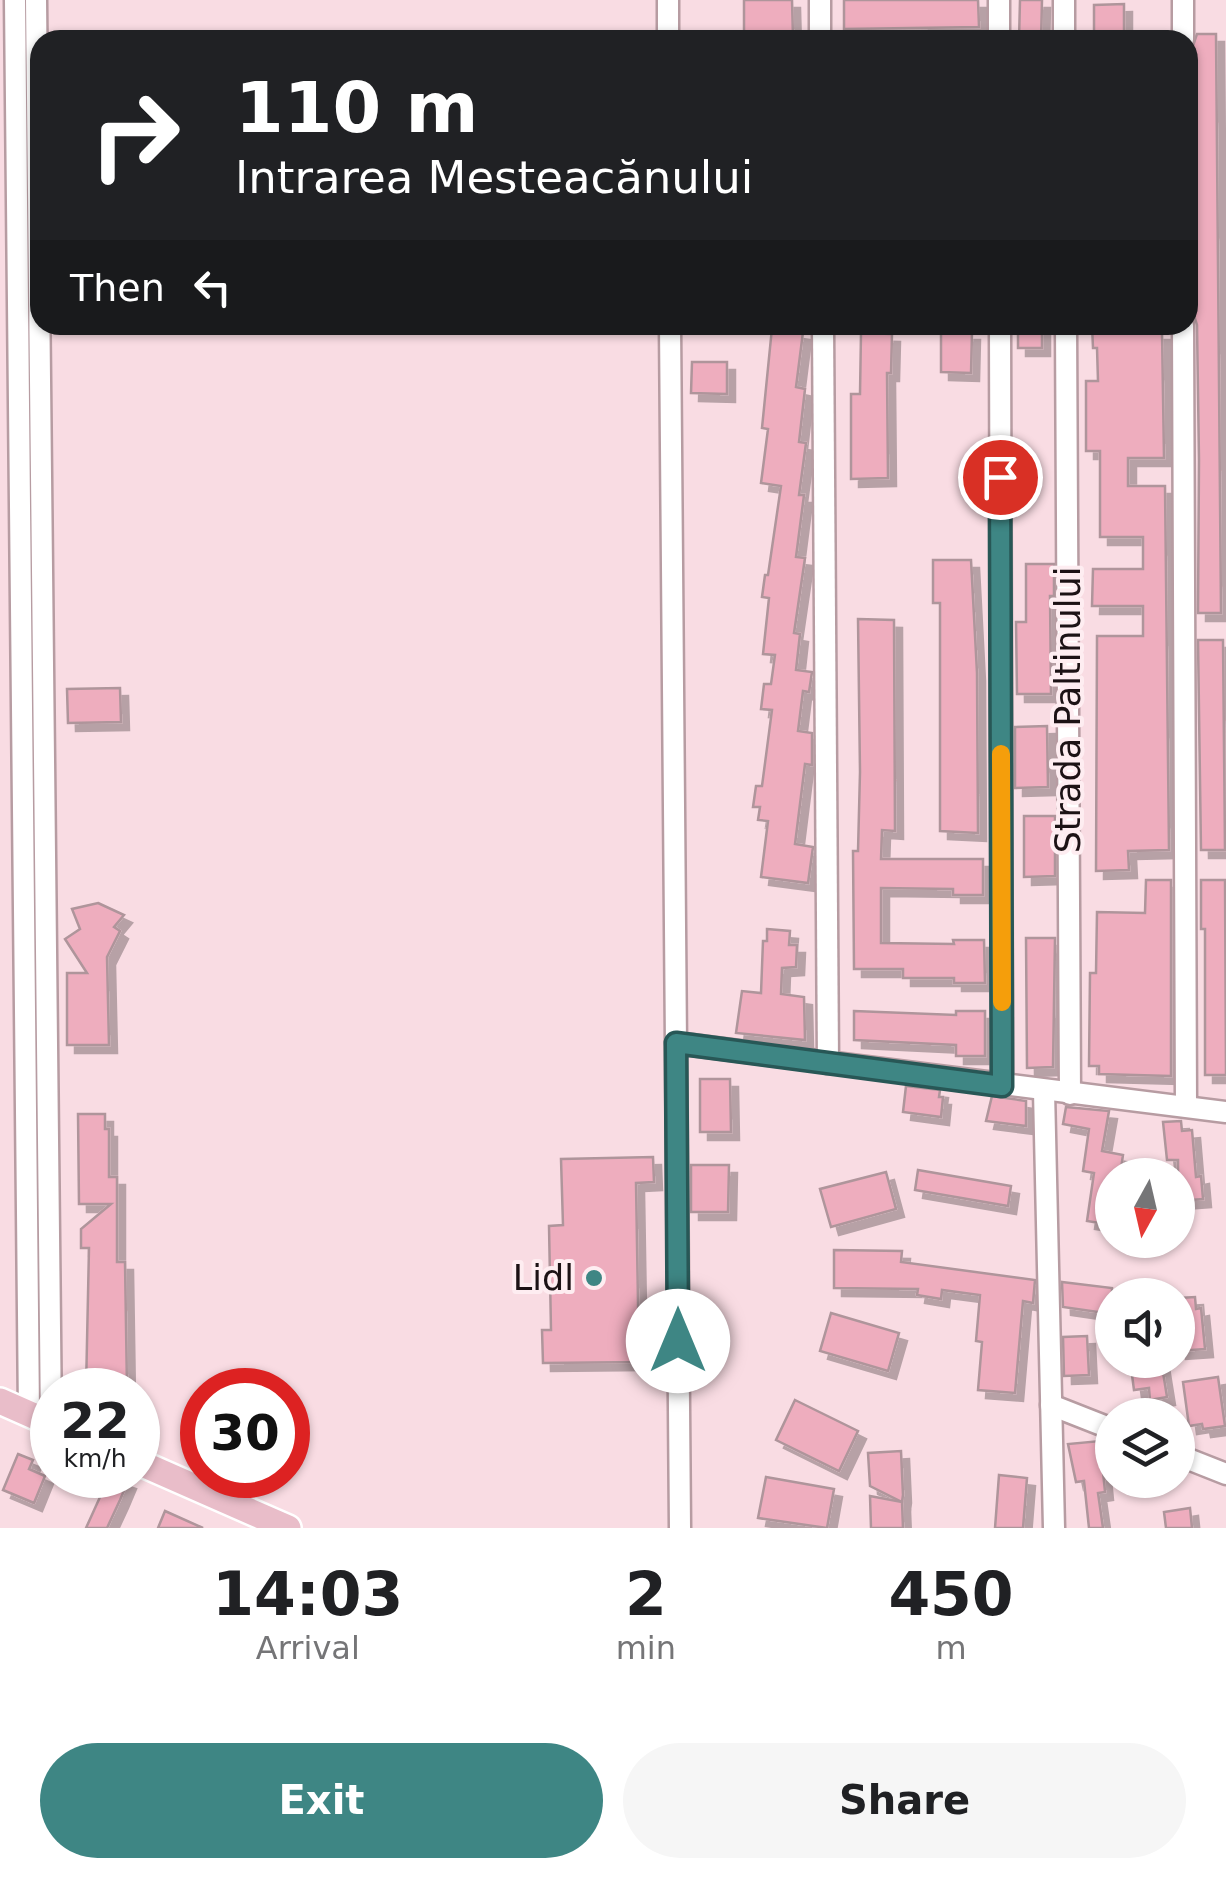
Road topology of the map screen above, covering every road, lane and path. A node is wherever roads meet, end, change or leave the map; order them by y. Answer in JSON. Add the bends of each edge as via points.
{"nodes":[{"id":1,"x":15,"y":0,"type":"edge"},
{"id":2,"x":36,"y":0,"type":"edge"},
{"id":3,"x":668,"y":0,"type":"edge"},
{"id":4,"x":820,"y":0,"type":"edge"},
{"id":5,"x":999,"y":0,"type":"edge"},
{"id":6,"x":1064,"y":0,"type":"edge"},
{"id":7,"x":1183,"y":0,"type":"edge"},
{"id":8,"x":36,"y":30,"type":"edge"},
{"id":9,"x":668,"y":30,"type":"edge"},
{"id":10,"x":820,"y":30,"type":"edge"},
{"id":11,"x":999,"y":30,"type":"edge"},
{"id":12,"x":1064,"y":30,"type":"edge"},
{"id":13,"x":1183,"y":30,"type":"edge"},
{"id":14,"x":38,"y":335,"type":"edge"},
{"id":15,"x":670,"y":335,"type":"edge"},
{"id":16,"x":823,"y":335,"type":"edge"},
{"id":17,"x":1000,"y":335,"type":"edge"},
{"id":18,"x":1066,"y":335,"type":"edge"},
{"id":19,"x":1183,"y":335,"type":"edge"},
{"id":20,"x":676,"y":1043,"type":"junction"},
{"id":21,"x":828,"y":1063,"type":"junction"},
{"id":22,"x":1002,"y":1086,"type":"junction"},
{"id":23,"x":1044,"y":1091,"type":"junction"},
{"id":24,"x":1070,"y":1094,"type":"junction"},
{"id":25,"x":1186,"y":1106,"type":"junction"},
{"id":26,"x":1226,"y":1112,"type":"edge"},
{"id":27,"x":43,"y":1368,"type":"edge"},
{"id":28,"x":44,"y":1368,"type":"edge"},
{"id":29,"x":0,"y":1401,"type":"edge"},
{"id":30,"x":1051,"y":1405,"type":"junction"},
{"id":31,"x":30,"y":1415,"type":"edge"},
{"id":32,"x":1095,"y":1422,"type":"edge"},
{"id":33,"x":1195,"y":1462,"type":"edge"},
{"id":34,"x":160,"y":1472,"type":"edge"},
{"id":35,"x":1226,"y":1474,"type":"edge"},
{"id":36,"x":288,"y":1528,"type":"edge"},
{"id":37,"x":680,"y":1528,"type":"edge"},
{"id":38,"x":1054,"y":1528,"type":"edge"}],
"edges":[{"from":1,"to":27,"type":"street"},
{"from":2,"to":8,"type":"street"},
{"from":3,"to":9,"type":"street"},
{"from":4,"to":10,"type":"street"},
{"from":5,"to":11,"type":"street"},
{"from":6,"to":12,"type":"street"},
{"from":7,"to":13,"type":"street"},
{"from":14,"to":28,"type":"street"},
{"from":15,"to":20,"type":"street"},
{"from":16,"to":21,"type":"street"},
{"from":17,"to":22,"type":"street"},
{"from":18,"to":24,"type":"street","name":"Strada Paltinului"},
{"from":19,"to":25,"type":"street"},
{"from":20,"to":21,"type":"street"},
{"from":20,"to":37,"type":"street"},
{"from":21,"to":22,"type":"street"},
{"from":22,"to":23,"type":"street"},
{"from":23,"to":24,"type":"street"},
{"from":23,"to":30,"type":"street"},
{"from":24,"to":25,"type":"street"},
{"from":25,"to":26,"type":"street"},
{"from":29,"to":31,"type":"main road"},
{"from":30,"to":32,"type":"street"},
{"from":30,"to":38,"type":"street"},
{"from":33,"to":35,"type":"street"},
{"from":34,"to":36,"type":"main road"}]}
